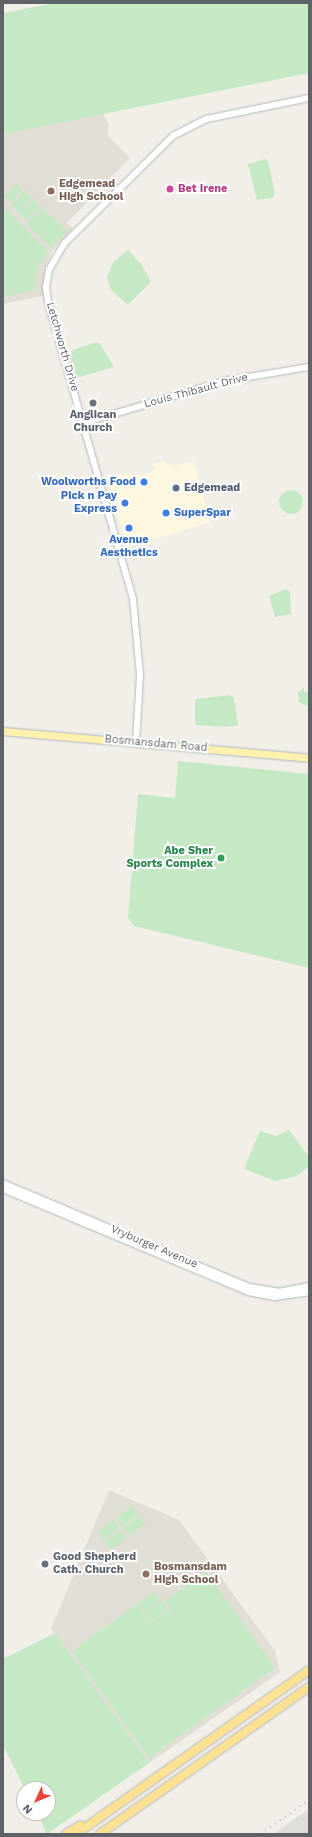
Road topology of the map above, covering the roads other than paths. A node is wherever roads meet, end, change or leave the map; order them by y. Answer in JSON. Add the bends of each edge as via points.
{"nodes":[{"id":1,"x":309,"y":98,"type":"edge"},
{"id":2,"x":309,"y":367,"type":"edge"},
{"id":3,"x":84,"y":423,"type":"junction"},
{"id":4,"x":3,"y":731,"type":"edge"},
{"id":5,"x":136,"y":742,"type":"junction"},
{"id":6,"x":309,"y":758,"type":"edge"},
{"id":7,"x":3,"y":1183,"type":"edge"},
{"id":8,"x":3,"y":1189,"type":"edge"},
{"id":9,"x":309,"y":1286,"type":"edge"},
{"id":10,"x":309,"y":1292,"type":"edge"},
{"id":11,"x":309,"y":1670,"type":"edge"},
{"id":12,"x":309,"y":1687,"type":"edge"},
{"id":13,"x":106,"y":1812,"type":"junction"},
{"id":14,"x":66,"y":1834,"type":"edge"},
{"id":15,"x":76,"y":1834,"type":"edge"},
{"id":16,"x":100,"y":1834,"type":"edge"}],
"edges":[{"from":1,"to":3,"type":"street","name":"Letchworth Drive","via":[[222,115],[184,129],[163,143],[57,252],[47,277],[48,298]]},
{"from":2,"to":3,"type":"street","name":"Louis Thibault Drive","via":[[225,381]]},
{"from":3,"to":5,"type":"street","name":"Letchworth Drive","via":[[134,599],[140,675]]},
{"from":4,"to":5,"type":"main road","name":"Bosmansdam Road"},
{"from":5,"to":6,"type":"main road","name":"Bosmansdam Road"},
{"from":7,"to":9,"type":"street","name":"Vryburger Avenue","via":[[249,1287],[280,1292]]},
{"from":8,"to":10,"type":"street","name":"Vryburger Avenue","via":[[249,1292],[274,1297]]},
{"from":11,"to":13,"type":"highway"},
{"from":12,"to":16,"type":"highway"},
{"from":13,"to":14,"type":"highway"},
{"from":13,"to":15,"type":"highway"}]}
